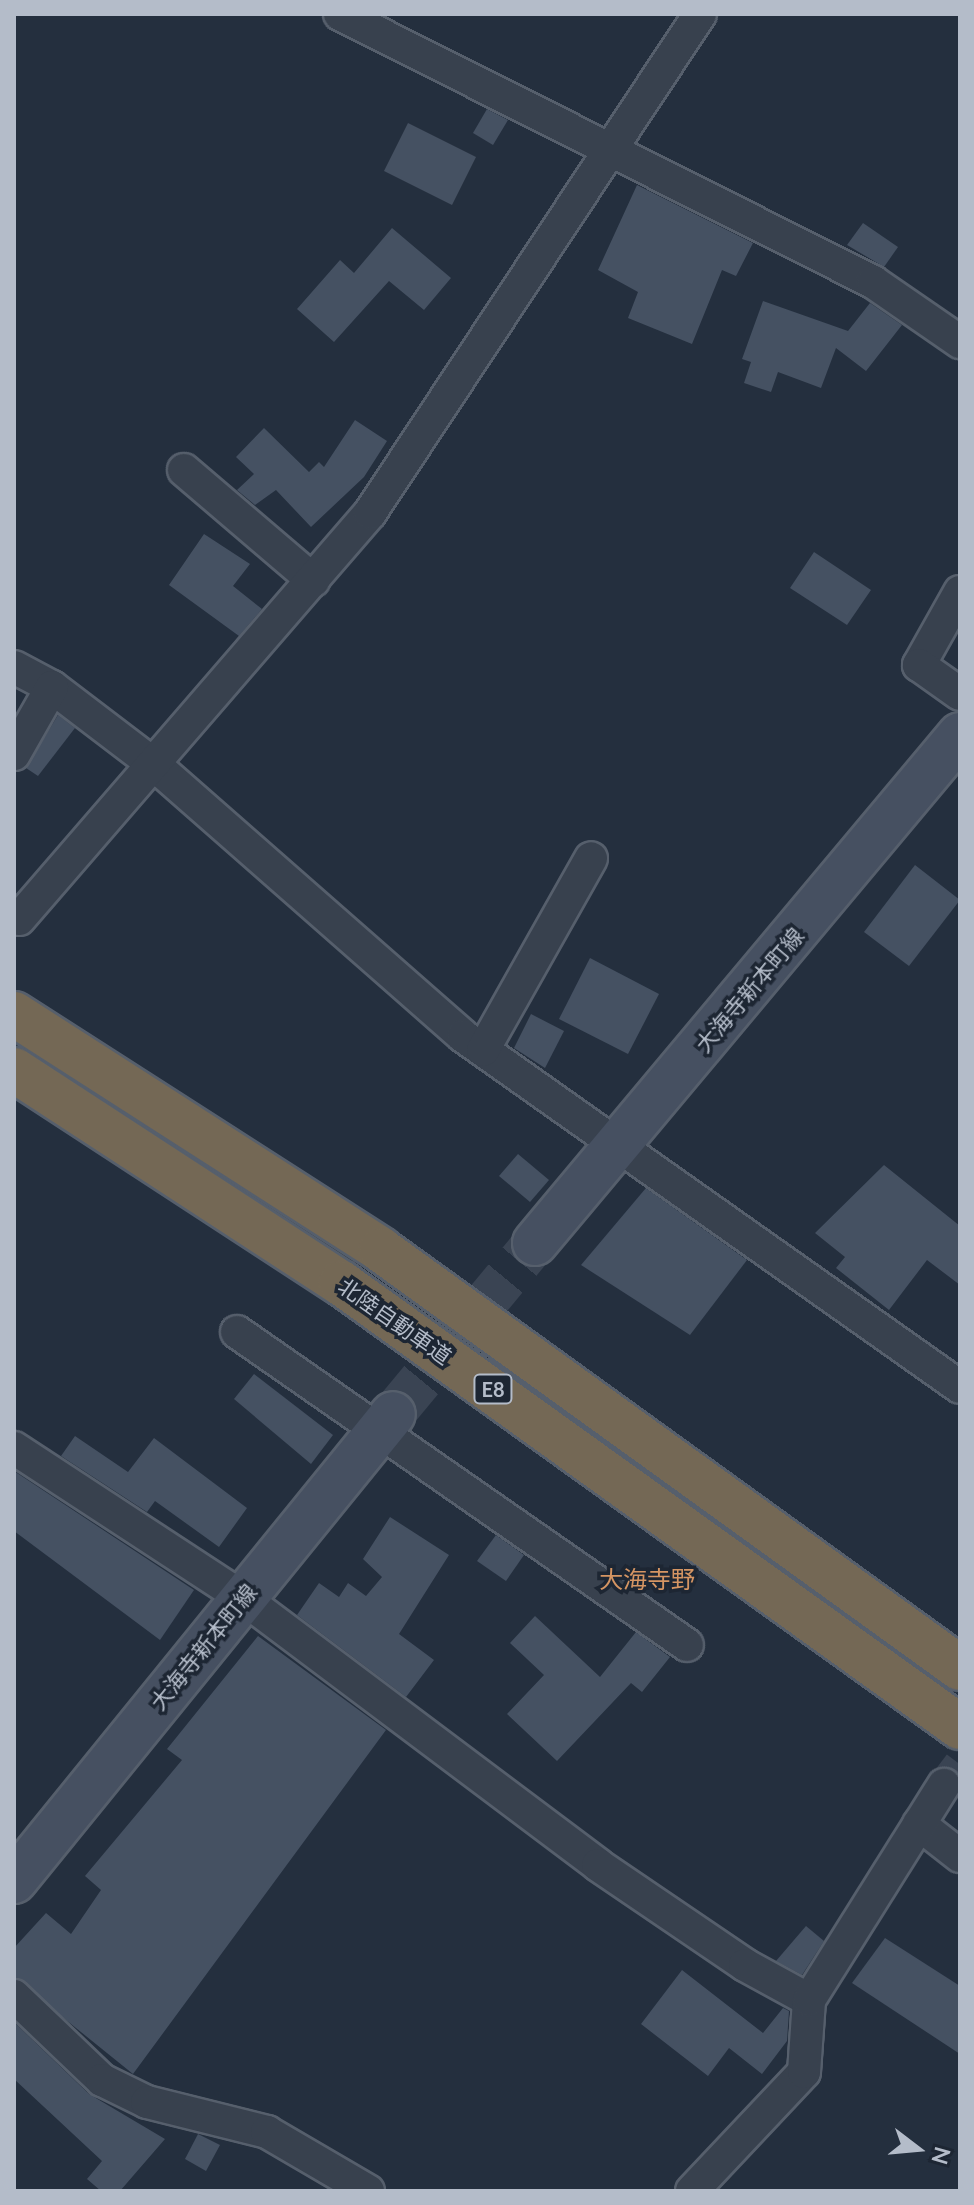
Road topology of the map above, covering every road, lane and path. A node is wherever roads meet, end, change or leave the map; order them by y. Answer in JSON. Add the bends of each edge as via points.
{"nodes":[{"id":1,"x":340,"y":14,"type":"edge"},
{"id":2,"x":700,"y":14,"type":"edge"},
{"id":3,"x":611,"y":149,"type":"junction"},
{"id":4,"x":960,"y":342,"type":"edge"},
{"id":5,"x":184,"y":470,"type":"dead end"},
{"id":6,"x":313,"y":580,"type":"junction"},
{"id":7,"x":960,"y":592,"type":"edge"},
{"id":8,"x":14,"y":667,"type":"edge"},
{"id":9,"x":52,"y":687,"type":"junction"},
{"id":10,"x":960,"y":694,"type":"edge"},
{"id":11,"x":960,"y":735,"type":"edge"},
{"id":12,"x":14,"y":754,"type":"edge"},
{"id":13,"x":157,"y":767,"type":"junction"},
{"id":14,"x":591,"y":858,"type":"dead end"},
{"id":15,"x":19,"y":919,"type":"dead end"},
{"id":16,"x":14,"y":1014,"type":"edge"},
{"id":17,"x":483,"y":1050,"type":"junction"},
{"id":18,"x":14,"y":1070,"type":"edge"},
{"id":19,"x":622,"y":1142,"type":"junction"},
{"id":20,"x":535,"y":1243,"type":"tunnel mouth"},
{"id":21,"x":237,"y":1332,"type":"dead end"},
{"id":22,"x":960,"y":1387,"type":"edge"},
{"id":23,"x":387,"y":1421,"type":"junction"},
{"id":24,"x":14,"y":1448,"type":"edge"},
{"id":25,"x":243,"y":1598,"type":"junction"},
{"id":26,"x":687,"y":1645,"type":"dead end"},
{"id":27,"x":960,"y":1668,"type":"edge"},
{"id":28,"x":960,"y":1727,"type":"edge"},
{"id":29,"x":944,"y":1785,"type":"tunnel mouth"},
{"id":30,"x":919,"y":1824,"type":"junction"},
{"id":31,"x":960,"y":1856,"type":"edge"},
{"id":32,"x":14,"y":1881,"type":"edge"},
{"id":33,"x":14,"y":1996,"type":"edge"},
{"id":34,"x":809,"y":2000,"type":"junction"},
{"id":35,"x":368,"y":2191,"type":"edge"},
{"id":36,"x":692,"y":2191,"type":"edge"}],
"edges":[{"from":1,"to":3,"type":"street"},
{"from":2,"to":3,"type":"street"},
{"from":3,"to":4,"type":"street","via":[[873,282]]},
{"from":3,"to":6,"type":"street","via":[[370,513]]},
{"from":5,"to":6,"type":"street"},
{"from":6,"to":13,"type":"street"},
{"from":7,"to":10,"type":"street","via":[[919,665]]},
{"from":8,"to":9,"type":"street"},
{"from":9,"to":12,"type":"street"},
{"from":9,"to":13,"type":"street"},
{"from":11,"to":19,"type":"main road","name":"大海寺新本町線"},
{"from":13,"to":15,"type":"street"},
{"from":13,"to":17,"type":"street"},
{"from":14,"to":17,"type":"street"},
{"from":16,"to":27,"type":"highway","number":"E8","via":[[381,1250]]},
{"from":17,"to":19,"type":"street"},
{"from":18,"to":28,"type":"highway","name":"北陸自動車道","number":"E8","via":[[354,1291]]},
{"from":19,"to":20,"type":"main road","name":"大海寺新本町線"},
{"from":19,"to":22,"type":"street"},
{"from":21,"to":23,"type":"street"},
{"from":23,"to":25,"type":"main road","name":"大海寺新本町線"},
{"from":23,"to":26,"type":"street"},
{"from":24,"to":25,"type":"street"},
{"from":25,"to":32,"type":"main road","name":"大海寺新本町線"},
{"from":25,"to":34,"type":"street","via":[[598,1865],[745,1965]]},
{"from":29,"to":30,"type":"street"},
{"from":30,"to":31,"type":"street"},
{"from":30,"to":34,"type":"street"},
{"from":33,"to":35,"type":"street","via":[[102,2080],[147,2102],[267,2132]]},
{"from":34,"to":36,"type":"street","via":[[804,2072]]}]}
